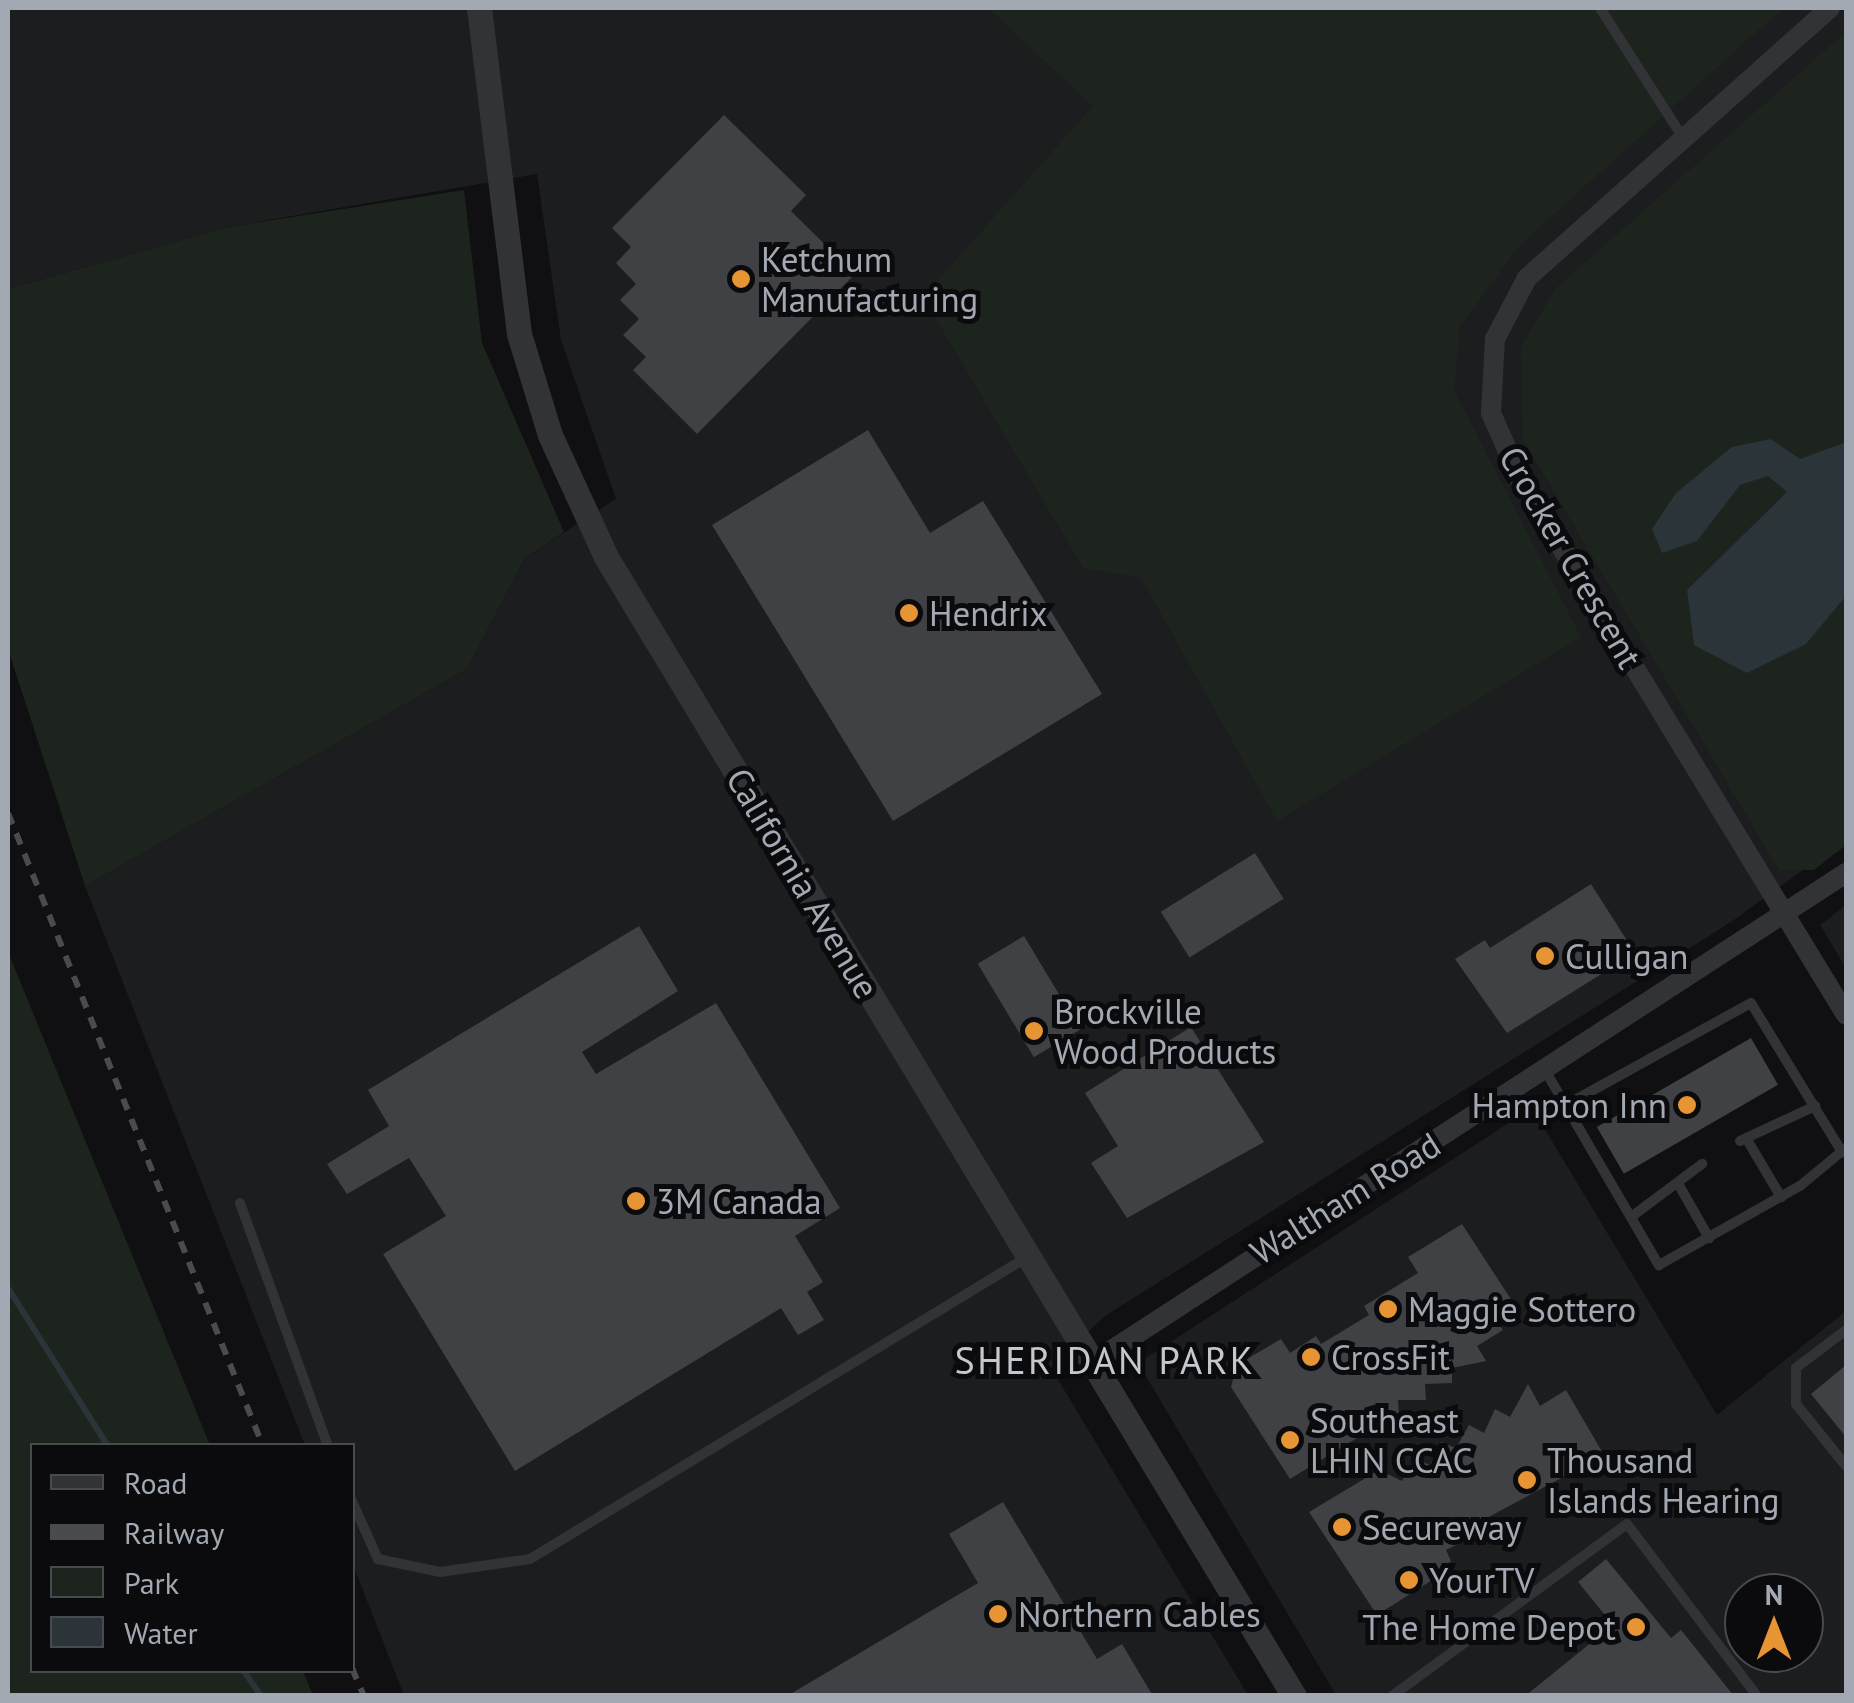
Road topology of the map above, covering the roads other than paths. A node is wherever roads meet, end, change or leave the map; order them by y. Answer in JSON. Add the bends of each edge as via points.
{"nodes":[{"id":1,"x":479,"y":8,"type":"edge"},
{"id":2,"x":1600,"y":8,"type":"edge"},
{"id":3,"x":1830,"y":8,"type":"edge"},
{"id":4,"x":1682,"y":138,"type":"junction"},
{"id":5,"x":1846,"y":873,"type":"edge"},
{"id":6,"x":1788,"y":920,"type":"junction"},
{"id":7,"x":1846,"y":1015,"type":"edge"},
{"id":8,"x":1546,"y":1072,"type":"junction"},
{"id":9,"x":1566,"y":1106,"type":"junction"},
{"id":10,"x":1815,"y":1106,"type":"junction"},
{"id":11,"x":1844,"y":1150,"type":"edge"},
{"id":12,"x":1702,"y":1164,"type":"dead end"},
{"id":13,"x":1680,"y":1187,"type":"junction"},
{"id":14,"x":1781,"y":1197,"type":"junction"},
{"id":15,"x":240,"y":1203,"type":"dead end"},
{"id":16,"x":1631,"y":1217,"type":"junction"},
{"id":17,"x":1709,"y":1238,"type":"junction"},
{"id":18,"x":1030,"y":1256,"type":"junction"},
{"id":19,"x":1846,"y":1330,"type":"edge"},
{"id":20,"x":1096,"y":1361,"type":"junction"},
{"id":21,"x":327,"y":1443,"type":"edge"},
{"id":22,"x":1846,"y":1466,"type":"edge"},
{"id":23,"x":355,"y":1508,"type":"edge"},
{"id":24,"x":1294,"y":1696,"type":"edge"},
{"id":25,"x":1392,"y":1696,"type":"edge"},
{"id":26,"x":1757,"y":1696,"type":"edge"}],
"edges":[{"from":1,"to":18,"type":"street","name":"California Avenue","via":[[520,334],[550,436],[606,556]]},
{"from":2,"to":4,"type":"lane"},
{"from":3,"to":4,"type":"street","name":"Crocker Crescent"},
{"from":4,"to":6,"type":"street","name":"Crocker Crescent","via":[[1527,278],[1494,339],[1491,413],[1521,482]]},
{"from":5,"to":6,"type":"street","name":"Waltham Road"},
{"from":6,"to":7,"type":"street","name":"Crocker Crescent"},
{"from":6,"to":8,"type":"street","name":"Waltham Road"},
{"from":8,"to":9,"type":"lane"},
{"from":8,"to":20,"type":"street","name":"Waltham Road"},
{"from":9,"to":10,"type":"lane","via":[[1751,1003]]},
{"from":9,"to":16,"type":"lane"},
{"from":10,"to":11,"type":"lane"},
{"from":10,"to":14,"type":"lane","via":[[1743,1140]]},
{"from":11,"to":14,"type":"lane"},
{"from":12,"to":13,"type":"lane"},
{"from":13,"to":16,"type":"lane"},
{"from":13,"to":17,"type":"lane"},
{"from":14,"to":17,"type":"lane"},
{"from":15,"to":21,"type":"lane"},
{"from":16,"to":17,"type":"lane","via":[[1659,1265]]},
{"from":18,"to":20,"type":"street","name":"California Avenue"},
{"from":18,"to":23,"type":"lane","via":[[530,1559],[440,1572],[378,1558]]},
{"from":19,"to":22,"type":"lane","via":[[1796,1368],[1796,1404]]},
{"from":20,"to":24,"type":"street","name":"California Avenue"},
{"from":25,"to":26,"type":"lane","via":[[1627,1524]]}]}
